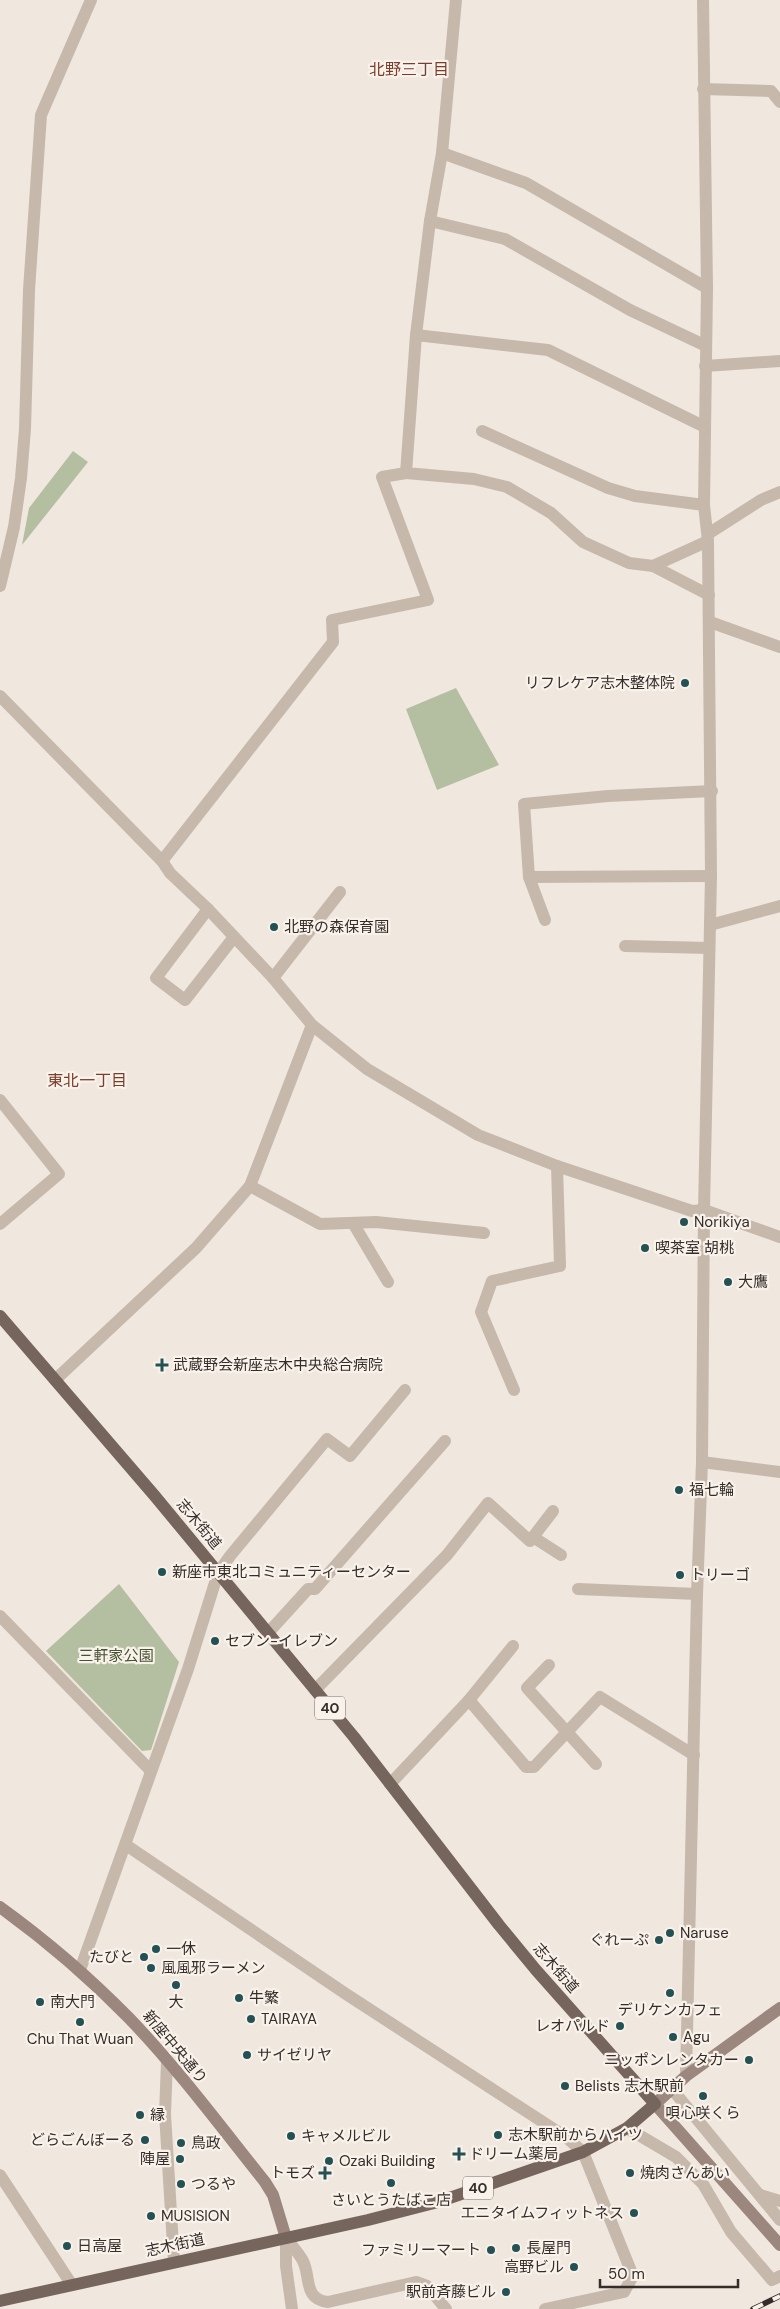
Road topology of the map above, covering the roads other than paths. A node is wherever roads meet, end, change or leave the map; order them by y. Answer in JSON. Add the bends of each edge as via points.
{"nodes":[{"id":1,"x":91,"y":0,"type":"edge"},
{"id":2,"x":456,"y":0,"type":"edge"},
{"id":3,"x":703,"y":0,"type":"edge"},
{"id":4,"x":703,"y":89,"type":"junction"},
{"id":5,"x":780,"y":102,"type":"edge"},
{"id":6,"x":442,"y":153,"type":"junction"},
{"id":7,"x":430,"y":221,"type":"junction"},
{"id":8,"x":707,"y":288,"type":"junction"},
{"id":9,"x":416,"y":335,"type":"junction"},
{"id":10,"x":704,"y":345,"type":"junction"},
{"id":11,"x":780,"y":361,"type":"edge"},
{"id":12,"x":704,"y":366,"type":"junction"},
{"id":13,"x":704,"y":426,"type":"junction"},
{"id":14,"x":482,"y":431,"type":"dead end"},
{"id":15,"x":406,"y":473,"type":"junction"},
{"id":16,"x":780,"y":492,"type":"edge"},
{"id":17,"x":704,"y":505,"type":"junction"},
{"id":18,"x":708,"y":537,"type":"junction"},
{"id":19,"x":653,"y":566,"type":"junction"},
{"id":20,"x":0,"y":586,"type":"edge"},
{"id":21,"x":709,"y":595,"type":"junction"},
{"id":22,"x":710,"y":622,"type":"junction"},
{"id":23,"x":780,"y":647,"type":"edge"},
{"id":24,"x":0,"y":696,"type":"edge"},
{"id":25,"x":712,"y":791,"type":"junction"},
{"id":26,"x":162,"y":861,"type":"junction"},
{"id":27,"x":711,"y":876,"type":"junction"},
{"id":28,"x":529,"y":877,"type":"junction"},
{"id":29,"x":340,"y":892,"type":"dead end"},
{"id":30,"x":780,"y":906,"type":"edge"},
{"id":31,"x":208,"y":909,"type":"junction"},
{"id":32,"x":545,"y":920,"type":"dead end"},
{"id":33,"x":710,"y":925,"type":"junction"},
{"id":34,"x":234,"y":937,"type":"junction"},
{"id":35,"x":625,"y":946,"type":"dead end"},
{"id":36,"x":709,"y":948,"type":"junction"},
{"id":37,"x":273,"y":978,"type":"junction"},
{"id":38,"x":312,"y":1025,"type":"junction"},
{"id":39,"x":0,"y":1100,"type":"edge"},
{"id":40,"x":557,"y":1166,"type":"junction"},
{"id":41,"x":250,"y":1186,"type":"junction"},
{"id":42,"x":704,"y":1210,"type":"junction"},
{"id":43,"x":354,"y":1223,"type":"junction"},
{"id":44,"x":0,"y":1224,"type":"edge"},
{"id":45,"x":484,"y":1233,"type":"dead end"},
{"id":46,"x":780,"y":1237,"type":"edge"},
{"id":47,"x":388,"y":1282,"type":"dead end"},
{"id":48,"x":0,"y":1316,"type":"edge"},
{"id":49,"x":55,"y":1380,"type":"junction"},
{"id":50,"x":405,"y":1390,"type":"dead end"},
{"id":51,"x":514,"y":1390,"type":"dead end"},
{"id":52,"x":445,"y":1441,"type":"dead end"},
{"id":53,"x":702,"y":1462,"type":"junction"},
{"id":54,"x":780,"y":1472,"type":"edge"},
{"id":55,"x":553,"y":1511,"type":"dead end"},
{"id":56,"x":533,"y":1537,"type":"junction"},
{"id":57,"x":561,"y":1556,"type":"dead end"},
{"id":58,"x":218,"y":1573,"type":"junction"},
{"id":59,"x":578,"y":1589,"type":"dead end"},
{"id":60,"x":696,"y":1594,"type":"junction"},
{"id":61,"x":0,"y":1616,"type":"edge"},
{"id":62,"x":268,"y":1633,"type":"junction"},
{"id":63,"x":513,"y":1646,"type":"dead end"},
{"id":64,"x":549,"y":1665,"type":"dead end"},
{"id":65,"x":314,"y":1690,"type":"junction"},
{"id":66,"x":468,"y":1700,"type":"junction"},
{"id":67,"x":566,"y":1734,"type":"junction"},
{"id":68,"x":694,"y":1755,"type":"junction"},
{"id":69,"x":596,"y":1764,"type":"dead end"},
{"id":70,"x":151,"y":1771,"type":"junction"},
{"id":71,"x":390,"y":1784,"type":"junction"},
{"id":72,"x":126,"y":1844,"type":"junction"},
{"id":73,"x":0,"y":1907,"type":"edge"},
{"id":74,"x":80,"y":1970,"type":"junction"},
{"id":75,"x":780,"y":2008,"type":"edge"},
{"id":76,"x":168,"y":2061,"type":"junction"},
{"id":77,"x":686,"y":2076,"type":"junction"},
{"id":78,"x":672,"y":2090,"type":"junction"},
{"id":79,"x":655,"y":2104,"type":"junction"},
{"id":80,"x":628,"y":2128,"type":"junction"},
{"id":81,"x":582,"y":2152,"type":"junction"},
{"id":82,"x":0,"y":2175,"type":"edge"},
{"id":83,"x":760,"y":2195,"type":"junction"},
{"id":84,"x":780,"y":2201,"type":"edge"},
{"id":85,"x":780,"y":2220,"type":"edge"},
{"id":86,"x":286,"y":2238,"type":"junction"},
{"id":87,"x":780,"y":2245,"type":"edge"},
{"id":88,"x":174,"y":2262,"type":"junction"},
{"id":89,"x":780,"y":2276,"type":"edge"},
{"id":90,"x":72,"y":2284,"type":"junction"},
{"id":91,"x":0,"y":2301,"type":"edge"},
{"id":92,"x":324,"y":2305,"type":"edge"},
{"id":93,"x":292,"y":2309,"type":"edge"},
{"id":94,"x":446,"y":2309,"type":"edge"},
{"id":95,"x":545,"y":2309,"type":"edge"}],
"edges":[{"from":1,"to":20,"type":"street","via":[[41,115],[29,290],[22,468],[14,527]]},
{"from":2,"to":6,"type":"street"},
{"from":3,"to":4,"type":"street"},
{"from":4,"to":5,"type":"street","via":[[771,91]]},
{"from":4,"to":8,"type":"street"},
{"from":6,"to":7,"type":"street"},
{"from":6,"to":8,"type":"street","via":[[526,183]]},
{"from":7,"to":9,"type":"street"},
{"from":7,"to":10,"type":"street","via":[[505,239],[630,310]]},
{"from":8,"to":10,"type":"street"},
{"from":9,"to":13,"type":"street","via":[[548,350]]},
{"from":9,"to":15,"type":"street"},
{"from":10,"to":12,"type":"street"},
{"from":11,"to":12,"type":"street"},
{"from":12,"to":13,"type":"street"},
{"from":13,"to":17,"type":"street"},
{"from":14,"to":17,"type":"street","via":[[608,488],[635,496]]},
{"from":15,"to":19,"type":"street","via":[[474,479],[507,487],[551,513],[583,542],[629,563]]},
{"from":15,"to":26,"type":"street","via":[[382,477],[428,600],[332,620],[333,642]]},
{"from":16,"to":18,"type":"street","via":[[761,500]]},
{"from":17,"to":18,"type":"street"},
{"from":18,"to":19,"type":"street"},
{"from":18,"to":21,"type":"street"},
{"from":19,"to":21,"type":"street"},
{"from":21,"to":22,"type":"street"},
{"from":22,"to":23,"type":"street"},
{"from":22,"to":25,"type":"street"},
{"from":24,"to":26,"type":"street"},
{"from":25,"to":27,"type":"street"},
{"from":25,"to":28,"type":"street","via":[[524,804]]},
{"from":26,"to":31,"type":"street","via":[[170,873]]},
{"from":27,"to":28,"type":"street"},
{"from":27,"to":33,"type":"street"},
{"from":28,"to":32,"type":"street"},
{"from":29,"to":37,"type":"street"},
{"from":30,"to":33,"type":"street"},
{"from":31,"to":34,"type":"street"},
{"from":31,"to":34,"type":"street","via":[[156,978],[185,1000]]},
{"from":33,"to":36,"type":"street"},
{"from":34,"to":37,"type":"street"},
{"from":35,"to":36,"type":"street"},
{"from":36,"to":42,"type":"street"},
{"from":37,"to":38,"type":"street"},
{"from":38,"to":40,"type":"street","via":[[366,1070],[432,1110],[478,1136]]},
{"from":38,"to":41,"type":"street"},
{"from":39,"to":44,"type":"street","via":[[59,1174]]},
{"from":40,"to":42,"type":"street","via":[[692,1211]]},
{"from":40,"to":51,"type":"street","via":[[560,1266],[492,1281],[481,1312]]},
{"from":41,"to":43,"type":"street","via":[[320,1224]]},
{"from":41,"to":49,"type":"street","via":[[196,1248]]},
{"from":42,"to":46,"type":"street"},
{"from":42,"to":53,"type":"street"},
{"from":43,"to":45,"type":"street","via":[[376,1222]]},
{"from":43,"to":47,"type":"street"},
{"from":48,"to":49,"type":"main road","name":"志木街道","number":"40"},
{"from":49,"to":58,"type":"main road","name":"志木街道","number":"40"},
{"from":50,"to":58,"type":"street","via":[[350,1456],[327,1439]]},
{"from":52,"to":62,"type":"street","via":[[315,1589],[308,1589]]},
{"from":53,"to":54,"type":"street"},
{"from":53,"to":60,"type":"street"},
{"from":55,"to":56,"type":"street"},
{"from":56,"to":57,"type":"street"},
{"from":56,"to":65,"type":"street","via":[[530,1541],[488,1503],[447,1554]]},
{"from":58,"to":62,"type":"main road","name":"志木街道","number":"40"},
{"from":58,"to":70,"type":"street"},
{"from":59,"to":60,"type":"street"},
{"from":60,"to":68,"type":"street"},
{"from":61,"to":70,"type":"street"},
{"from":62,"to":65,"type":"main road","name":"志木街道","number":"40"},
{"from":63,"to":66,"type":"street"},
{"from":64,"to":67,"type":"street","via":[[527,1688]]},
{"from":65,"to":71,"type":"main road","name":"志木街道","number":"40"},
{"from":66,"to":67,"type":"street","via":[[526,1767],[534,1767]]},
{"from":66,"to":71,"type":"street"},
{"from":67,"to":68,"type":"street","via":[[600,1697]]},
{"from":67,"to":69,"type":"street"},
{"from":68,"to":77,"type":"street"},
{"from":70,"to":72,"type":"street"},
{"from":71,"to":79,"type":"main road","name":"志木街道","number":"40","via":[[523,1955]]},
{"from":72,"to":74,"type":"street"},
{"from":72,"to":81,"type":"street","via":[[346,1994],[566,2137]]},
{"from":73,"to":74,"type":"street","name":"新座中央通り"},
{"from":74,"to":76,"type":"street","name":"新座中央通り"},
{"from":75,"to":77,"type":"street"},
{"from":76,"to":86,"type":"street","name":"新座中央通り","via":[[265,2182],[273,2195]]},
{"from":76,"to":88,"type":"street","via":[[165,2114]]},
{"from":77,"to":78,"type":"street"},
{"from":78,"to":79,"type":"street"},
{"from":78,"to":83,"type":"street"},
{"from":79,"to":80,"type":"main road","name":"志木街道","number":"40"},
{"from":79,"to":87,"type":"street"},
{"from":80,"to":81,"type":"main road","name":"志木街道","number":"40"},
{"from":80,"to":89,"type":"street","via":[[676,2157],[703,2184],[731,2232],[772,2280]]},
{"from":81,"to":86,"type":"main road","name":"志木街道","number":"40","via":[[438,2202]]},
{"from":81,"to":95,"type":"street","via":[[632,2276],[624,2292]]},
{"from":82,"to":90,"type":"street"},
{"from":83,"to":84,"type":"street"},
{"from":83,"to":85,"type":"street"},
{"from":86,"to":88,"type":"main road","name":"志木街道","number":"40"},
{"from":86,"to":92,"type":"street","via":[[303,2262],[314,2296]]},
{"from":86,"to":93,"type":"street"},
{"from":88,"to":90,"type":"main road","name":"志木街道","number":"40"},
{"from":90,"to":91,"type":"main road","name":"志木街道","number":"40"},
{"from":92,"to":94,"type":"street","via":[[416,2282],[427,2286]]}]}
